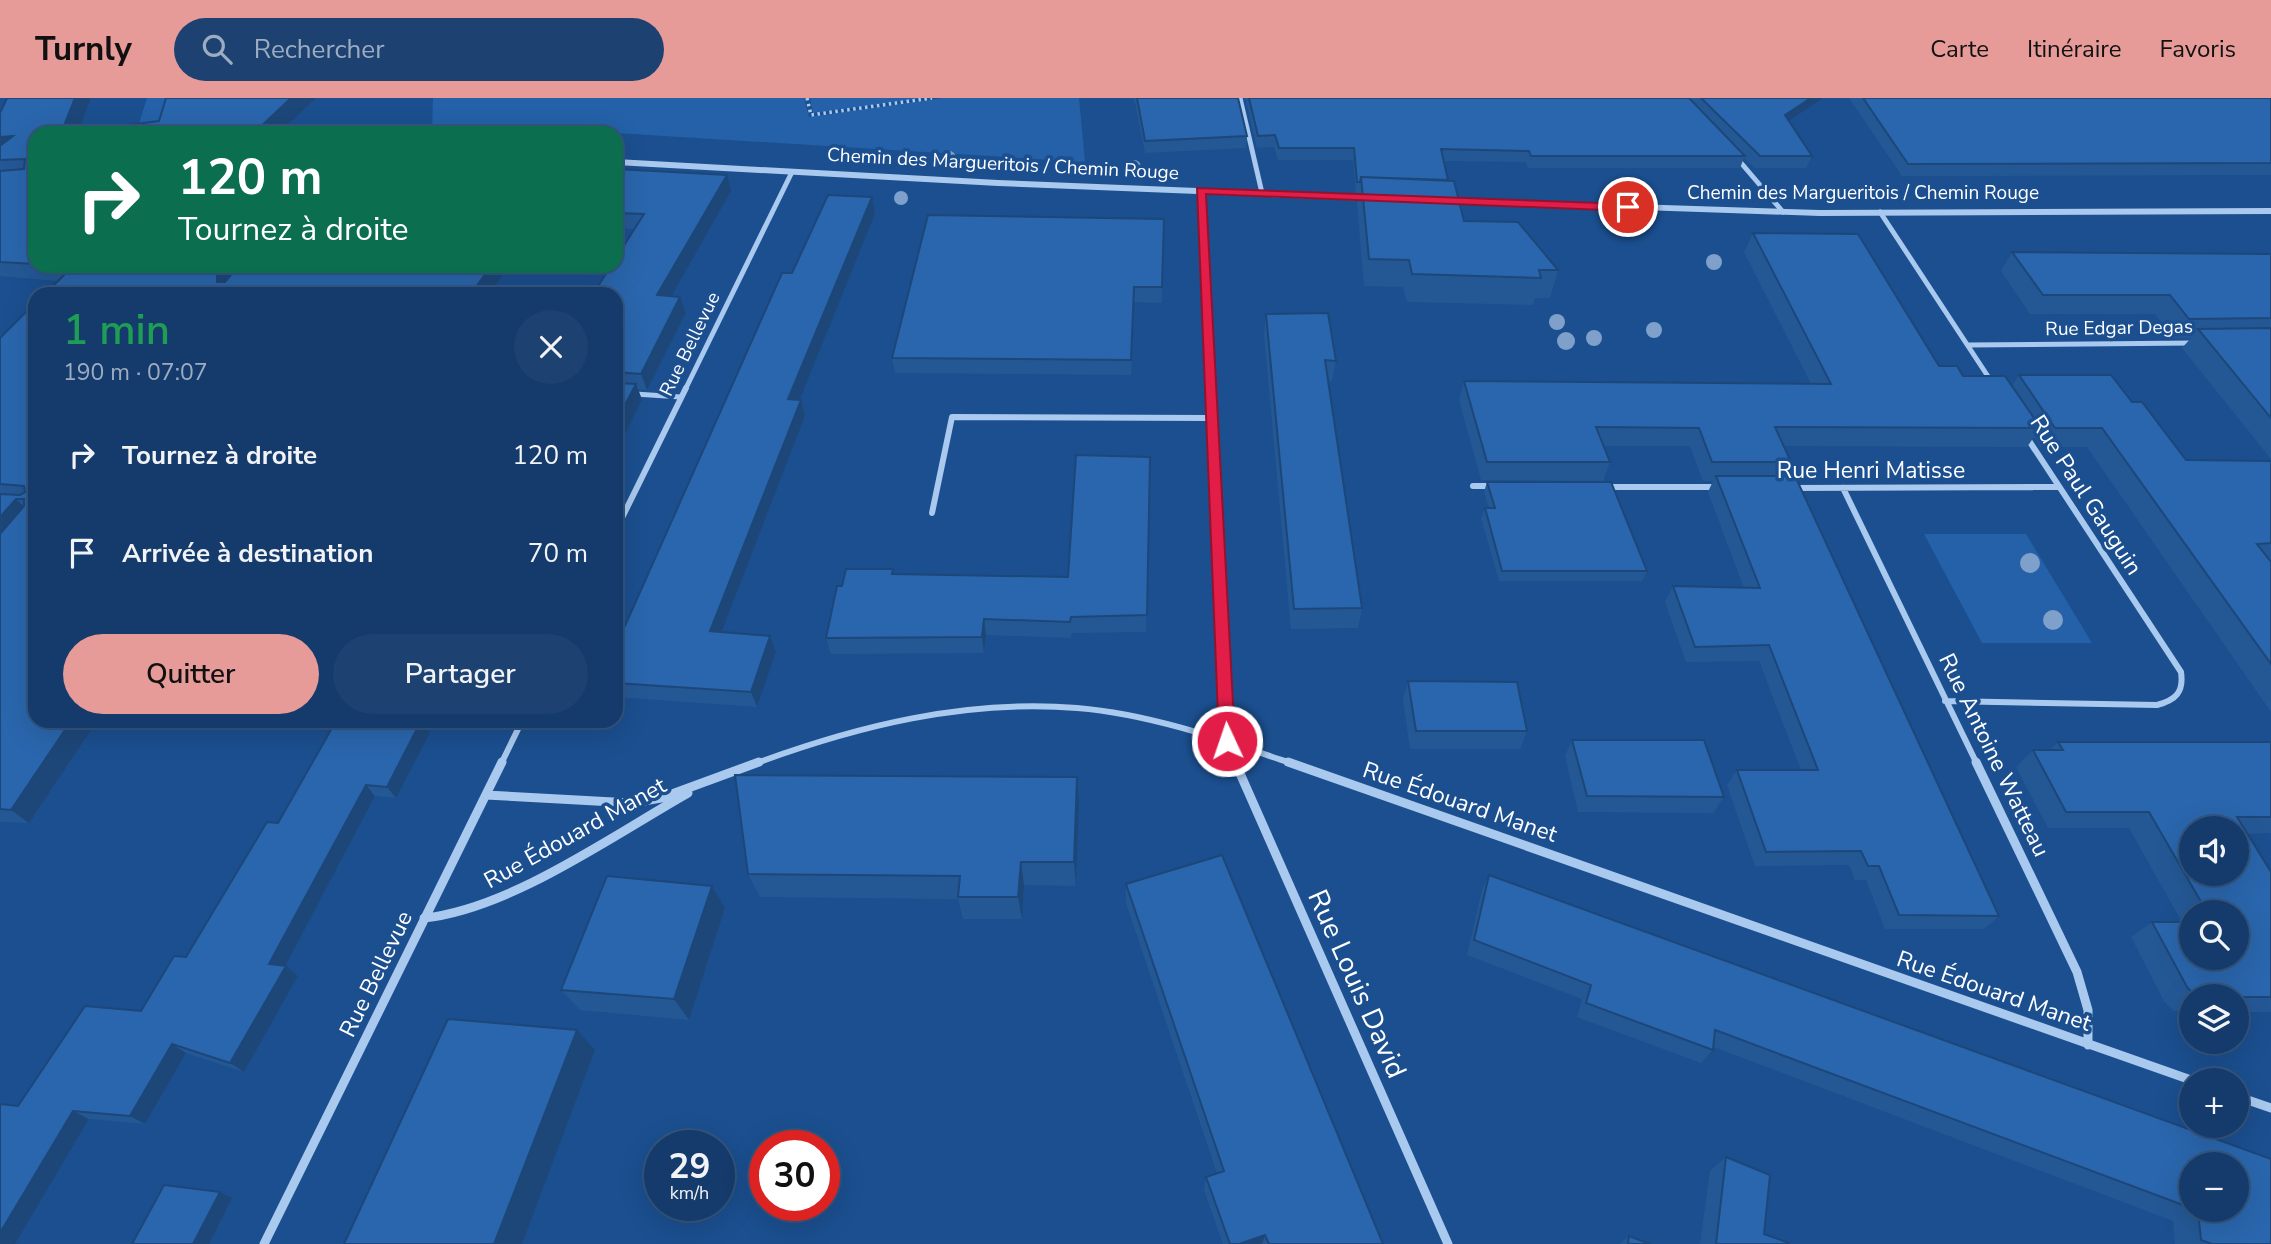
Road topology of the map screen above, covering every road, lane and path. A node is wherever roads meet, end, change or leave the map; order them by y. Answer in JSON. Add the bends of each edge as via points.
{"nodes":[{"id":1,"x":807,"y":98,"type":"edge"},
{"id":2,"x":932,"y":98,"type":"edge"},
{"id":3,"x":1240,"y":98,"type":"edge"},
{"id":4,"x":1733,"y":153,"type":"edge"},
{"id":5,"x":623,"y":162,"type":"edge"},
{"id":6,"x":792,"y":172,"type":"junction"},
{"id":7,"x":1200,"y":191,"type":"junction"},
{"id":8,"x":1262,"y":194,"type":"junction"},
{"id":9,"x":1388,"y":198,"type":"edge"},
{"id":10,"x":1430,"y":200,"type":"edge"},
{"id":11,"x":2271,"y":211,"type":"edge"},
{"id":12,"x":1783,"y":212,"type":"junction"},
{"id":13,"x":1880,"y":212,"type":"junction"},
{"id":14,"x":2203,"y":343,"type":"edge"},
{"id":15,"x":1968,"y":345,"type":"junction"},
{"id":16,"x":1998,"y":393,"type":"edge"},
{"id":17,"x":630,"y":394,"type":"edge"},
{"id":18,"x":681,"y":397,"type":"junction"},
{"id":19,"x":1210,"y":418,"type":"junction"},
{"id":20,"x":2021,"y":428,"type":"edge"},
{"id":21,"x":1473,"y":486,"type":"dead end"},
{"id":22,"x":1500,"y":486,"type":"edge"},
{"id":23,"x":1596,"y":486,"type":"edge"},
{"id":24,"x":2059,"y":487,"type":"junction"},
{"id":25,"x":1733,"y":488,"type":"edge"},
{"id":26,"x":1788,"y":488,"type":"edge"},
{"id":27,"x":1843,"y":488,"type":"junction"},
{"id":28,"x":932,"y":513,"type":"dead end"},
{"id":29,"x":623,"y":516,"type":"edge"},
{"id":30,"x":1945,"y":701,"type":"junction"},
{"id":31,"x":519,"y":728,"type":"edge"},
{"id":32,"x":1227,"y":741,"type":"junction"},
{"id":33,"x":701,"y":786,"type":"junction"},
{"id":34,"x":486,"y":795,"type":"junction"},
{"id":35,"x":425,"y":918,"type":"junction"},
{"id":36,"x":2088,"y":1045,"type":"junction"},
{"id":37,"x":2179,"y":1076,"type":"edge"},
{"id":38,"x":2249,"y":1100,"type":"edge"},
{"id":39,"x":2271,"y":1108,"type":"edge"},
{"id":40,"x":264,"y":1244,"type":"edge"},
{"id":41,"x":1448,"y":1244,"type":"edge"}],
"edges":[{"from":1,"to":2,"type":"path","via":[[811,115]]},
{"from":3,"to":8,"type":"street"},
{"from":4,"to":12,"type":"street"},
{"from":5,"to":6,"type":"street","name":"Chemin des Margueritois / Chemin Rouge"},
{"from":6,"to":7,"type":"street","name":"Chemin des Margueritois / Chemin Rouge"},
{"from":6,"to":18,"type":"street","name":"Rue Bellevue"},
{"from":7,"to":8,"type":"street","name":"Chemin des Margueritois / Chemin Rouge"},
{"from":7,"to":19,"type":"street","name":"Rue Louis David"},
{"from":8,"to":9,"type":"street","name":"Chemin des Margueritois / Chemin Rouge"},
{"from":10,"to":12,"type":"street","name":"Chemin des Margueritois / Chemin Rouge"},
{"from":11,"to":13,"type":"street","name":"Chemin des Margueritois / Chemin Rouge"},
{"from":12,"to":13,"type":"street","name":"Chemin des Margueritois / Chemin Rouge"},
{"from":13,"to":15,"type":"street"},
{"from":14,"to":15,"type":"street","name":"Rue Edgar Degas"},
{"from":15,"to":16,"type":"street"},
{"from":17,"to":18,"type":"lane"},
{"from":18,"to":29,"type":"street","name":"Rue Bellevue"},
{"from":19,"to":28,"type":"street","via":[[952,417]]},
{"from":19,"to":32,"type":"street","name":"Rue Louis David"},
{"from":20,"to":24,"type":"street","name":"Rue Paul Gauguin"},
{"from":21,"to":22,"type":"street"},
{"from":23,"to":25,"type":"street"},
{"from":24,"to":27,"type":"street","name":"Rue Henri Matisse"},
{"from":24,"to":30,"type":"street","name":"Rue Paul Gauguin","via":[[2180,672],[2184,685],[2180,694],[2157,705]]},
{"from":26,"to":27,"type":"street","name":"Rue Henri Matisse"},
{"from":27,"to":30,"type":"street","name":"Rue Antoine Watteau"},
{"from":30,"to":36,"type":"street","name":"Rue Antoine Watteau","via":[[2077,972],[2088,1010]]},
{"from":31,"to":34,"type":"street","name":"Rue Bellevue"},
{"from":32,"to":33,"type":"street","name":"Rue Édouard Manet","via":[[1132,716],[1077,708],[955,710],[831,736],[769,756]]},
{"from":32,"to":36,"type":"street","name":"Rue Édouard Manet"},
{"from":32,"to":41,"type":"street","name":"Rue Louis David"},
{"from":33,"to":34,"type":"street","name":"Rue Édouard Manet","via":[[632,803]]},
{"from":33,"to":35,"type":"street","name":"Rue Édouard Manet","via":[[508,895],[452,915]]},
{"from":34,"to":35,"type":"street","name":"Rue Bellevue"},
{"from":35,"to":40,"type":"street","name":"Rue Bellevue"},
{"from":36,"to":37,"type":"street","name":"Rue Édouard Manet"},
{"from":38,"to":39,"type":"street"}]}
